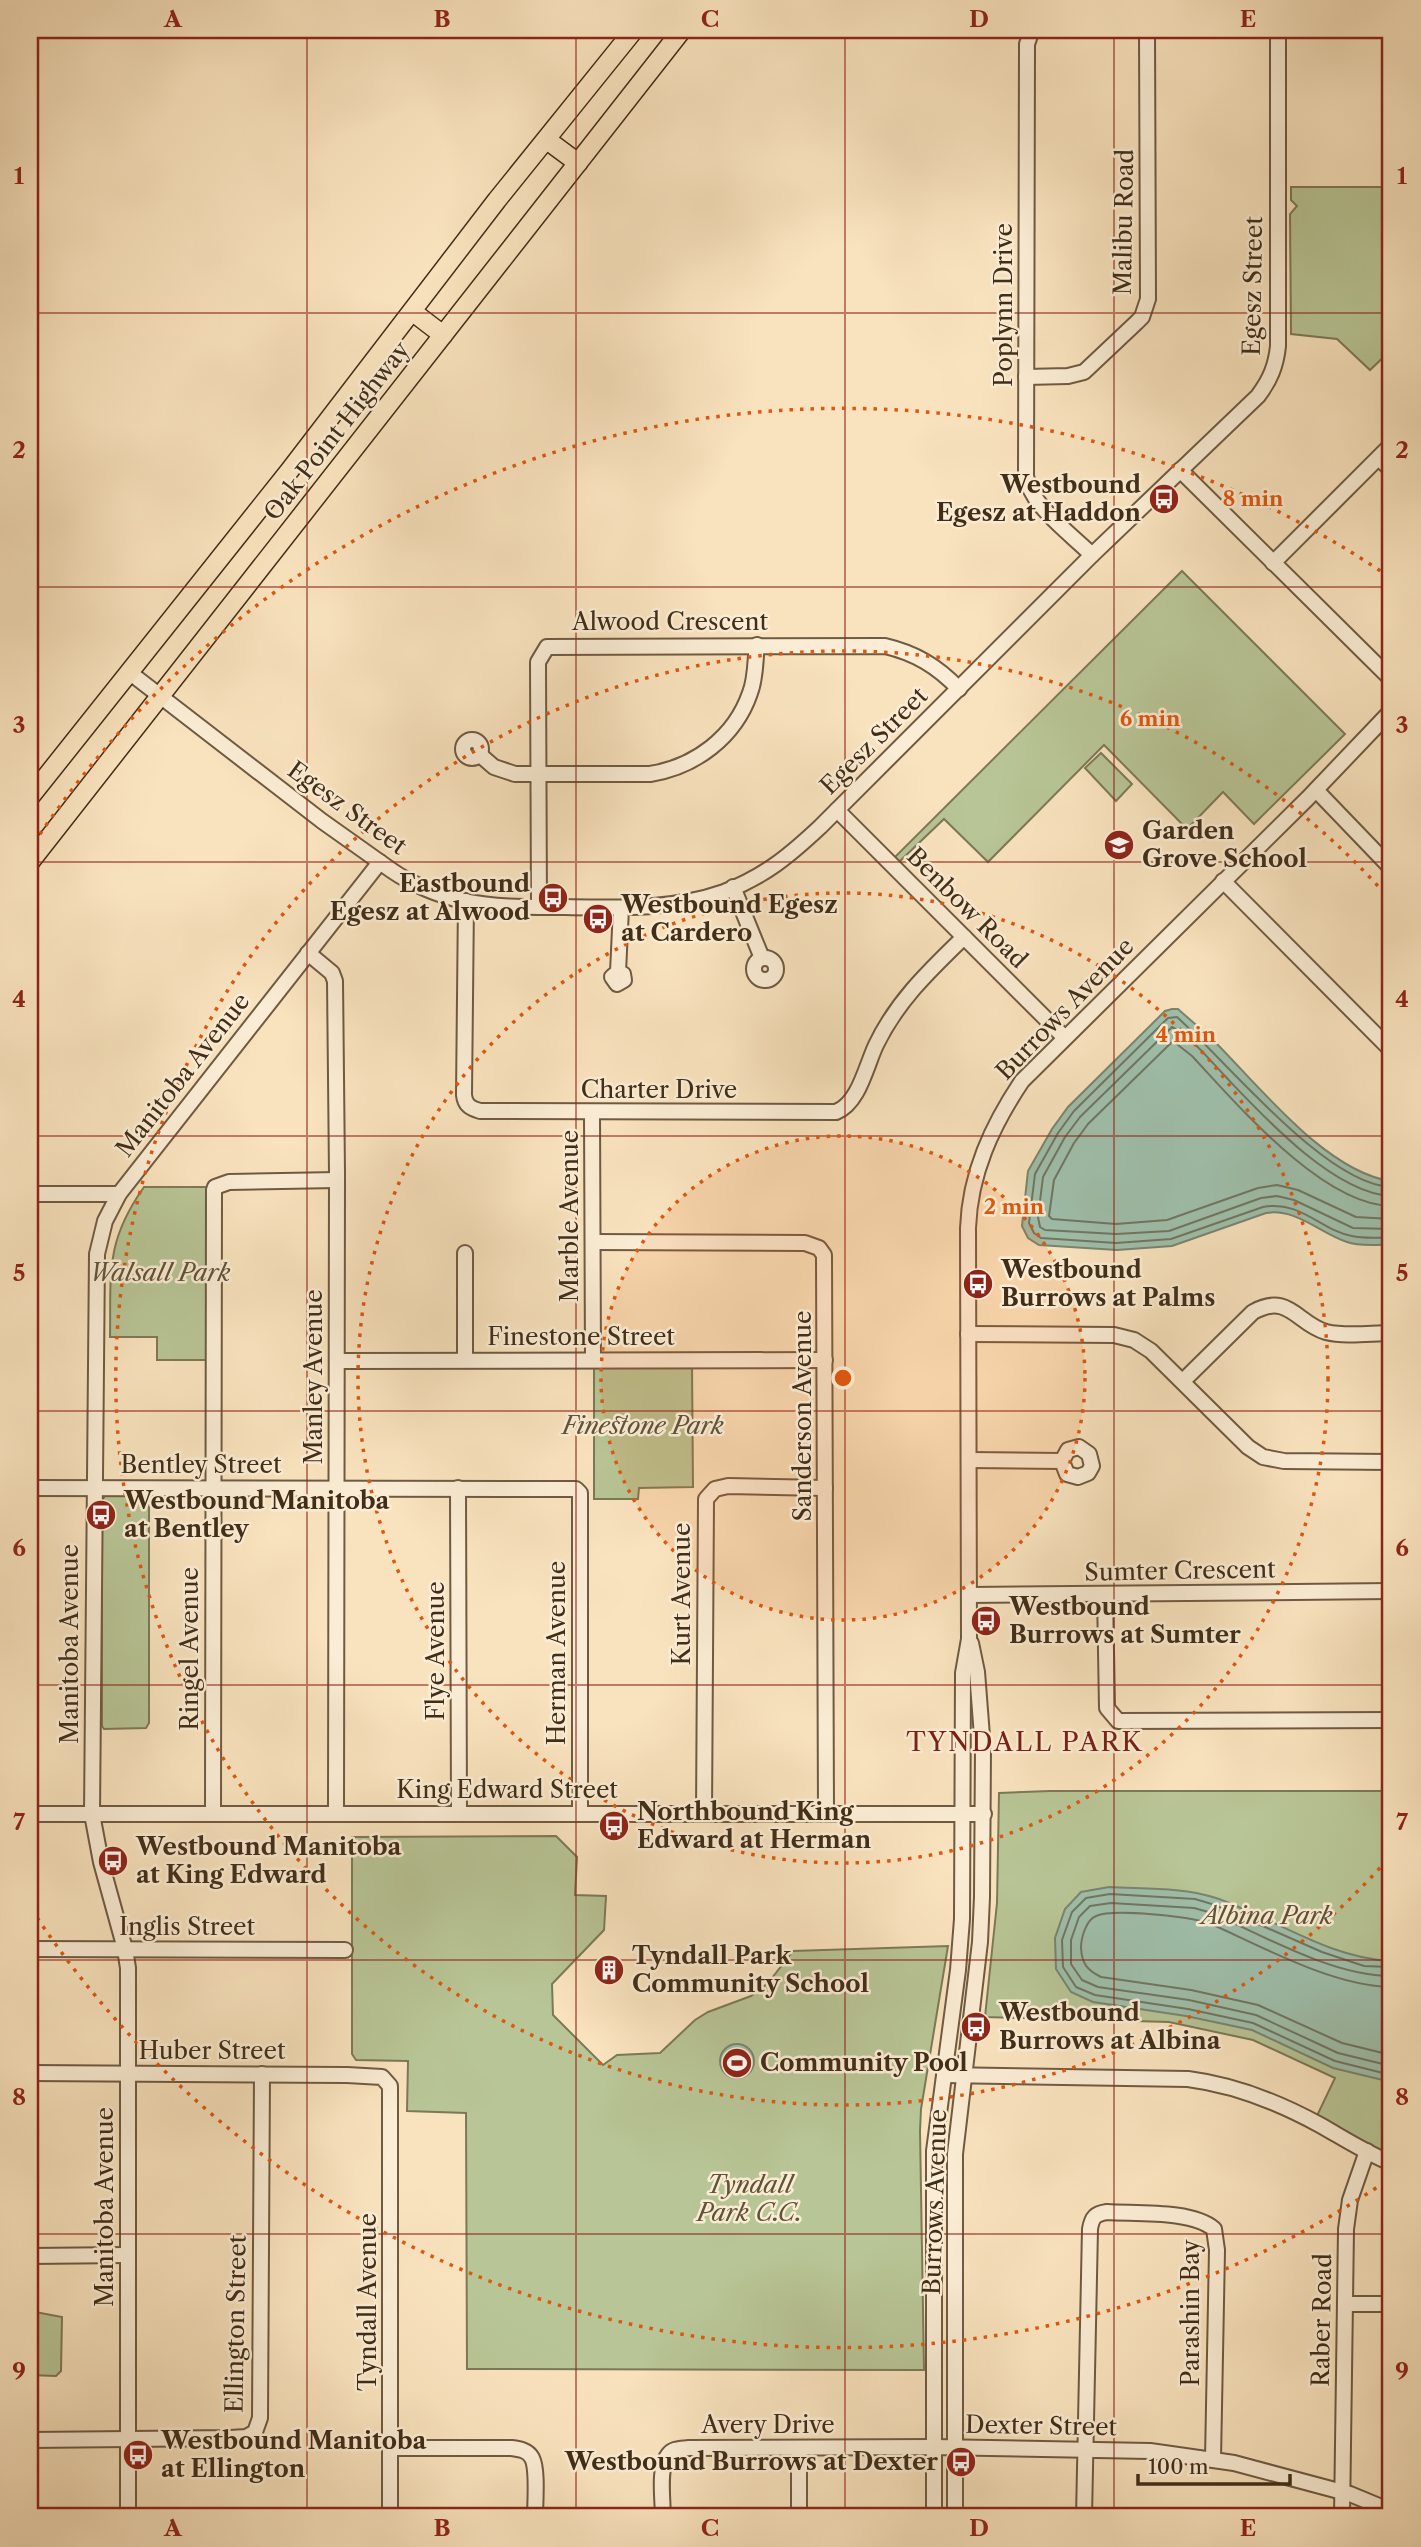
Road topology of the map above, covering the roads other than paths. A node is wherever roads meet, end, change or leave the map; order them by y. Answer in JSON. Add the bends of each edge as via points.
{"nodes":[{"id":1,"x":634,"y":30,"type":"edge"},
{"id":2,"x":682,"y":30,"type":"edge"},
{"id":3,"x":1032,"y":30,"type":"edge"},
{"id":4,"x":1147,"y":30,"type":"edge"},
{"id":5,"x":1278,"y":30,"type":"edge"},
{"id":6,"x":547,"y":140,"type":"junction"},
{"id":7,"x":578,"y":163,"type":"junction"},
{"id":8,"x":413,"y":312,"type":"junction"},
{"id":9,"x":443,"y":335,"type":"junction"},
{"id":10,"x":1026,"y":377,"type":"junction"},
{"id":11,"x":1391,"y":445,"type":"edge"},
{"id":12,"x":1379,"y":457,"type":"junction"},
{"id":13,"x":1180,"y":470,"type":"junction"},
{"id":14,"x":1391,"y":470,"type":"edge"},
{"id":15,"x":1092,"y":555,"type":"junction"},
{"id":16,"x":1273,"y":563,"type":"junction"},
{"id":17,"x":757,"y":645,"type":"junction"},
{"id":18,"x":129,"y":672,"type":"junction"},
{"id":19,"x":1391,"y":679,"type":"edge"},
{"id":20,"x":959,"y":689,"type":"junction"},
{"id":21,"x":160,"y":696,"type":"junction"},
{"id":22,"x":1391,"y":711,"type":"edge"},
{"id":23,"x":479,"y":754,"type":"dead end"},
{"id":24,"x":538,"y":775,"type":"junction"},
{"id":25,"x":1316,"y":790,"type":"junction"},
{"id":26,"x":30,"y":797,"type":"edge"},
{"id":27,"x":836,"y":810,"type":"junction"},
{"id":28,"x":30,"y":862,"type":"edge"},
{"id":29,"x":380,"y":862,"type":"junction"},
{"id":30,"x":1391,"y":868,"type":"edge"},
{"id":31,"x":1223,"y":881,"type":"junction"},
{"id":32,"x":733,"y":887,"type":"junction"},
{"id":33,"x":466,"y":901,"type":"junction"},
{"id":34,"x":539,"y":907,"type":"junction"},
{"id":35,"x":621,"y":908,"type":"junction"},
{"id":36,"x":964,"y":937,"type":"junction"},
{"id":37,"x":308,"y":953,"type":"junction"},
{"id":38,"x":762,"y":958,"type":"dead end"},
{"id":39,"x":618,"y":972,"type":"dead end"},
{"id":40,"x":1064,"y":1037,"type":"junction"},
{"id":41,"x":1391,"y":1050,"type":"edge"},
{"id":42,"x":592,"y":1113,"type":"junction"},
{"id":43,"x":337,"y":1180,"type":"junction"},
{"id":44,"x":30,"y":1194,"type":"edge"},
{"id":45,"x":119,"y":1194,"type":"junction"},
{"id":46,"x":593,"y":1242,"type":"junction"},
{"id":47,"x":465,"y":1253,"type":"dead end"},
{"id":48,"x":1391,"y":1333,"type":"edge"},
{"id":49,"x":968,"y":1334,"type":"junction"},
{"id":50,"x":337,"y":1360,"type":"junction"},
{"id":51,"x":465,"y":1360,"type":"junction"},
{"id":52,"x":593,"y":1360,"type":"junction"},
{"id":53,"x":825,"y":1360,"type":"junction"},
{"id":54,"x":1183,"y":1381,"type":"junction"},
{"id":55,"x":969,"y":1460,"type":"junction"},
{"id":56,"x":1062,"y":1461,"type":"dead end"},
{"id":57,"x":1391,"y":1462,"type":"edge"},
{"id":58,"x":30,"y":1488,"type":"edge"},
{"id":59,"x":94,"y":1488,"type":"junction"},
{"id":60,"x":213,"y":1488,"type":"junction"},
{"id":61,"x":336,"y":1488,"type":"junction"},
{"id":62,"x":458,"y":1488,"type":"junction"},
{"id":63,"x":825,"y":1488,"type":"junction"},
{"id":64,"x":580,"y":1493,"type":"joint"},
{"id":65,"x":1391,"y":1591,"type":"edge"},
{"id":66,"x":1104,"y":1594,"type":"junction"},
{"id":67,"x":970,"y":1595,"type":"junction"},
{"id":68,"x":969,"y":1639,"type":"junction"},
{"id":69,"x":1391,"y":1720,"type":"edge"},
{"id":70,"x":213,"y":1813,"type":"junction"},
{"id":71,"x":336,"y":1813,"type":"junction"},
{"id":72,"x":580,"y":1813,"type":"junction"},
{"id":73,"x":30,"y":1814,"type":"edge"},
{"id":74,"x":92,"y":1814,"type":"junction"},
{"id":75,"x":459,"y":1814,"type":"junction"},
{"id":76,"x":704,"y":1814,"type":"junction"},
{"id":77,"x":826,"y":1814,"type":"junction"},
{"id":78,"x":961,"y":1814,"type":"junction"},
{"id":79,"x":984,"y":1814,"type":"junction"},
{"id":80,"x":30,"y":1949,"type":"edge"},
{"id":81,"x":125,"y":1949,"type":"junction"},
{"id":82,"x":345,"y":1950,"type":"dead end"},
{"id":83,"x":30,"y":2073,"type":"edge"},
{"id":84,"x":129,"y":2074,"type":"junction"},
{"id":85,"x":262,"y":2074,"type":"junction"},
{"id":86,"x":944,"y":2075,"type":"junction"},
{"id":87,"x":964,"y":2076,"type":"junction"},
{"id":88,"x":390,"y":2086,"type":"joint"},
{"id":89,"x":1367,"y":2151,"type":"junction"},
{"id":90,"x":1391,"y":2163,"type":"edge"},
{"id":91,"x":127,"y":2255,"type":"junction"},
{"id":92,"x":30,"y":2256,"type":"edge"},
{"id":93,"x":1345,"y":2304,"type":"junction"},
{"id":94,"x":1391,"y":2304,"type":"edge"},
{"id":95,"x":127,"y":2439,"type":"junction"},
{"id":96,"x":30,"y":2440,"type":"edge"},
{"id":97,"x":934,"y":2446,"type":"junction"},
{"id":98,"x":955,"y":2447,"type":"junction"},
{"id":99,"x":390,"y":2448,"type":"junction"},
{"id":100,"x":799,"y":2448,"type":"junction"},
{"id":101,"x":1085,"y":2449,"type":"junction"},
{"id":102,"x":1213,"y":2459,"type":"junction"},
{"id":103,"x":1342,"y":2492,"type":"junction"},
{"id":104,"x":1391,"y":2511,"type":"edge"},
{"id":105,"x":128,"y":2517,"type":"edge"},
{"id":106,"x":390,"y":2517,"type":"edge"},
{"id":107,"x":535,"y":2517,"type":"edge"},
{"id":108,"x":663,"y":2517,"type":"edge"},
{"id":109,"x":799,"y":2517,"type":"edge"},
{"id":110,"x":934,"y":2517,"type":"edge"},
{"id":111,"x":955,"y":2517,"type":"edge"},
{"id":112,"x":1084,"y":2517,"type":"edge"},
{"id":113,"x":1342,"y":2517,"type":"edge"}],
"edges":[{"from":1,"to":6,"type":"main road","name":"Oak Point Highway"},
{"from":2,"to":7,"type":"main road","name":"Oak Point Highway"},
{"from":3,"to":10,"type":"street","name":"Poplynn Drive","via":[[1027,44]]},
{"from":4,"to":10,"type":"street","name":"Malibu Road","via":[[1146,308],[1084,372]]},
{"from":5,"to":13,"type":"street","name":"Egesz Street","via":[[1276,362],[1258,396]]},
{"from":6,"to":7,"type":"main road"},
{"from":6,"to":8,"type":"main road","name":"Oak Point Highway"},
{"from":7,"to":9,"type":"main road","name":"Oak Point Highway"},
{"from":8,"to":9,"type":"main road"},
{"from":8,"to":18,"type":"main road","name":"Oak Point Highway"},
{"from":9,"to":21,"type":"main road","name":"Oak Point Highway"},
{"from":10,"to":15,"type":"street","name":"Poplynn Drive","via":[[1030,492]]},
{"from":11,"to":12,"type":"street"},
{"from":12,"to":14,"type":"street"},
{"from":12,"to":16,"type":"street"},
{"from":13,"to":15,"type":"street","name":"Egesz Street"},
{"from":13,"to":16,"type":"street"},
{"from":15,"to":20,"type":"street","name":"Egesz Street"},
{"from":16,"to":19,"type":"street"},
{"from":17,"to":20,"type":"street","name":"Alwood Crescent","via":[[885,646],[923,659]]},
{"from":17,"to":24,"type":"street","via":[[750,693],[726,733],[698,758],[650,774]]},
{"from":17,"to":24,"type":"street","name":"Alwood Crescent","via":[[547,647],[538,662]]},
{"from":18,"to":21,"type":"street","name":"Egesz Street"},
{"from":18,"to":26,"type":"main road","name":"Oak Point Highway"},
{"from":20,"to":27,"type":"street","name":"Egesz Street"},
{"from":21,"to":28,"type":"main road","name":"Oak Point Highway"},
{"from":21,"to":29,"type":"street","name":"Egesz Street"},
{"from":22,"to":25,"type":"street","name":"Burrows Avenue"},
{"from":23,"to":24,"type":"street","via":[[494,768]]},
{"from":24,"to":34,"type":"street","name":"Alwood Crescent"},
{"from":25,"to":30,"type":"street"},
{"from":25,"to":31,"type":"street","name":"Burrows Avenue"},
{"from":27,"to":32,"type":"street","name":"Egesz Street","via":[[786,859]]},
{"from":27,"to":36,"type":"street","name":"Benbow Road"},
{"from":29,"to":33,"type":"street","name":"Egesz Street","via":[[402,877]]},
{"from":29,"to":37,"type":"street","name":"Manitoba Avenue"},
{"from":31,"to":40,"type":"street","name":"Burrows Avenue"},
{"from":31,"to":41,"type":"street"},
{"from":32,"to":35,"type":"street","name":"Egesz Street","via":[[687,901]]},
{"from":32,"to":38,"type":"street"},
{"from":33,"to":34,"type":"street","name":"Egesz Street"},
{"from":33,"to":42,"type":"street","name":"Charter Drive","via":[[465,1102],[480,1111]]},
{"from":34,"to":35,"type":"street","name":"Egesz Street"},
{"from":35,"to":39,"type":"street"},
{"from":36,"to":40,"type":"street","name":"Benbow Road"},
{"from":36,"to":42,"type":"street","name":"Charter Drive","via":[[925,974],[891,1017],[850,1103],[842,1110]]},
{"from":37,"to":43,"type":"street","name":"Manley Avenue","via":[[332,972],[335,981]]},
{"from":37,"to":45,"type":"street","name":"Manitoba Avenue"},
{"from":40,"to":49,"type":"street","name":"Burrows Avenue","via":[[1009,1101],[974,1180],[969,1212]]},
{"from":42,"to":46,"type":"street","name":"Marble Avenue"},
{"from":43,"to":50,"type":"street","name":"Manley Avenue"},
{"from":43,"to":60,"type":"street","name":"Ringel Avenue","via":[[229,1182],[215,1187]]},
{"from":44,"to":45,"type":"street"},
{"from":45,"to":59,"type":"street","name":"Manitoba Avenue","via":[[105,1221],[97,1254]]},
{"from":46,"to":52,"type":"street","name":"Marble Avenue"},
{"from":46,"to":53,"type":"street","name":"Sanderson Avenue","via":[[813,1244],[826,1262]]},
{"from":47,"to":51,"type":"street"},
{"from":48,"to":54,"type":"street","via":[[1326,1332],[1284,1307],[1261,1307]]},
{"from":49,"to":54,"type":"street","via":[[1124,1337],[1151,1350]]},
{"from":49,"to":55,"type":"street","name":"Burrows Avenue"},
{"from":50,"to":51,"type":"street","name":"Finestone Street"},
{"from":50,"to":61,"type":"street","name":"Manley Avenue"},
{"from":51,"to":52,"type":"street","name":"Finestone Street"},
{"from":52,"to":53,"type":"street","name":"Finestone Street"},
{"from":53,"to":63,"type":"street","name":"Sanderson Avenue"},
{"from":54,"to":57,"type":"street","via":[[1248,1447],[1264,1457]]},
{"from":55,"to":56,"type":"street"},
{"from":55,"to":67,"type":"street","name":"Burrows Avenue"},
{"from":58,"to":59,"type":"street","name":"Bentley Street"},
{"from":59,"to":60,"type":"street","name":"Bentley Street"},
{"from":59,"to":74,"type":"street","name":"Manitoba Avenue"},
{"from":60,"to":61,"type":"street","name":"Bentley Street"},
{"from":60,"to":70,"type":"street","name":"Ringel Avenue"},
{"from":61,"to":62,"type":"street","name":"Bentley Street"},
{"from":61,"to":71,"type":"street","name":"Manley Avenue"},
{"from":62,"to":64,"type":"street","name":"Bentley Street","via":[[576,1489]]},
{"from":62,"to":75,"type":"street","name":"Flye Avenue"},
{"from":63,"to":76,"type":"street","name":"Kurt Avenue","via":[[727,1486],[715,1489],[706,1499]]},
{"from":63,"to":77,"type":"street","name":"Sanderson Avenue"},
{"from":64,"to":72,"type":"street","name":"Herman Avenue"},
{"from":65,"to":66,"type":"street","name":"Sumter Crescent"},
{"from":66,"to":67,"type":"street","name":"Sumter Crescent"},
{"from":66,"to":69,"type":"street","via":[[1107,1708],[1118,1721]]},
{"from":67,"to":68,"type":"street","name":"Burrows Avenue"},
{"from":68,"to":78,"type":"street","name":"Burrows Avenue","via":[[963,1673]]},
{"from":68,"to":79,"type":"street","name":"Burrows Avenue","via":[[977,1672]]},
{"from":70,"to":71,"type":"street","name":"King Edward Street"},
{"from":70,"to":74,"type":"street","name":"King Edward Street"},
{"from":71,"to":75,"type":"street","name":"King Edward Street"},
{"from":72,"to":75,"type":"street","name":"King Edward Street"},
{"from":72,"to":76,"type":"street","name":"King Edward Street"},
{"from":73,"to":74,"type":"street","name":"King Edward Street"},
{"from":74,"to":81,"type":"street","name":"Manitoba Avenue"},
{"from":76,"to":77,"type":"street","name":"King Edward Street"},
{"from":77,"to":78,"type":"street","name":"King Edward Street"},
{"from":78,"to":79,"type":"street","name":"King Edward Street"},
{"from":78,"to":86,"type":"street","name":"Burrows Avenue","via":[[962,1919]]},
{"from":79,"to":87,"type":"street","name":"Burrows Avenue","via":[[980,1942]]},
{"from":80,"to":81,"type":"street","name":"Inglis Street"},
{"from":81,"to":82,"type":"street","name":"Inglis Street"},
{"from":81,"to":84,"type":"street","name":"Manitoba Avenue"},
{"from":83,"to":84,"type":"street","name":"Huber Street"},
{"from":84,"to":85,"type":"street","name":"Huber Street"},
{"from":84,"to":91,"type":"street","name":"Manitoba Avenue"},
{"from":85,"to":88,"type":"street","name":"Huber Street","via":[[382,2077]]},
{"from":85,"to":95,"type":"street","name":"Ellington Street","via":[[260,2418],[255,2432],[230,2438]]},
{"from":86,"to":87,"type":"street"},
{"from":86,"to":97,"type":"street","name":"Burrows Avenue","via":[[934,2151]]},
{"from":87,"to":89,"type":"street","via":[[1211,2082],[1283,2106]]},
{"from":87,"to":98,"type":"street","name":"Burrows Avenue","via":[[955,2154]]},
{"from":88,"to":99,"type":"street","name":"Tyndall Avenue"},
{"from":89,"to":90,"type":"street"},
{"from":89,"to":93,"type":"street","name":"Raber Road","via":[[1350,2200]]},
{"from":91,"to":92,"type":"street"},
{"from":91,"to":95,"type":"street","name":"Manitoba Avenue"},
{"from":93,"to":94,"type":"street"},
{"from":93,"to":103,"type":"street","name":"Raber Road"},
{"from":95,"to":96,"type":"street","name":"Ellington Street"},
{"from":95,"to":105,"type":"street","name":"Manitoba Avenue"},
{"from":97,"to":98,"type":"street","name":"Dexter Street"},
{"from":97,"to":100,"type":"street","name":"Avery Drive"},
{"from":97,"to":110,"type":"street","name":"Burrows Avenue"},
{"from":98,"to":101,"type":"street","name":"Dexter Street"},
{"from":98,"to":111,"type":"street","name":"Burrows Avenue"},
{"from":99,"to":106,"type":"street","name":"Tyndall Avenue"},
{"from":99,"to":107,"type":"street","via":[[525,2451],[534,2467]]},
{"from":100,"to":108,"type":"street","name":"Avery Drive","via":[[677,2449],[668,2453],[663,2465]]},
{"from":100,"to":109,"type":"street"},
{"from":101,"to":102,"type":"street","name":"Dexter Street"},
{"from":101,"to":102,"type":"street","name":"Parashin Bay","via":[[1092,2220],[1107,2212],[1173,2216],[1207,2222],[1217,2238]]},
{"from":101,"to":112,"type":"street"},
{"from":102,"to":103,"type":"street","name":"Dexter Street"},
{"from":103,"to":104,"type":"street","name":"Dexter Street"},
{"from":103,"to":113,"type":"street","name":"Raber Road"}]}
